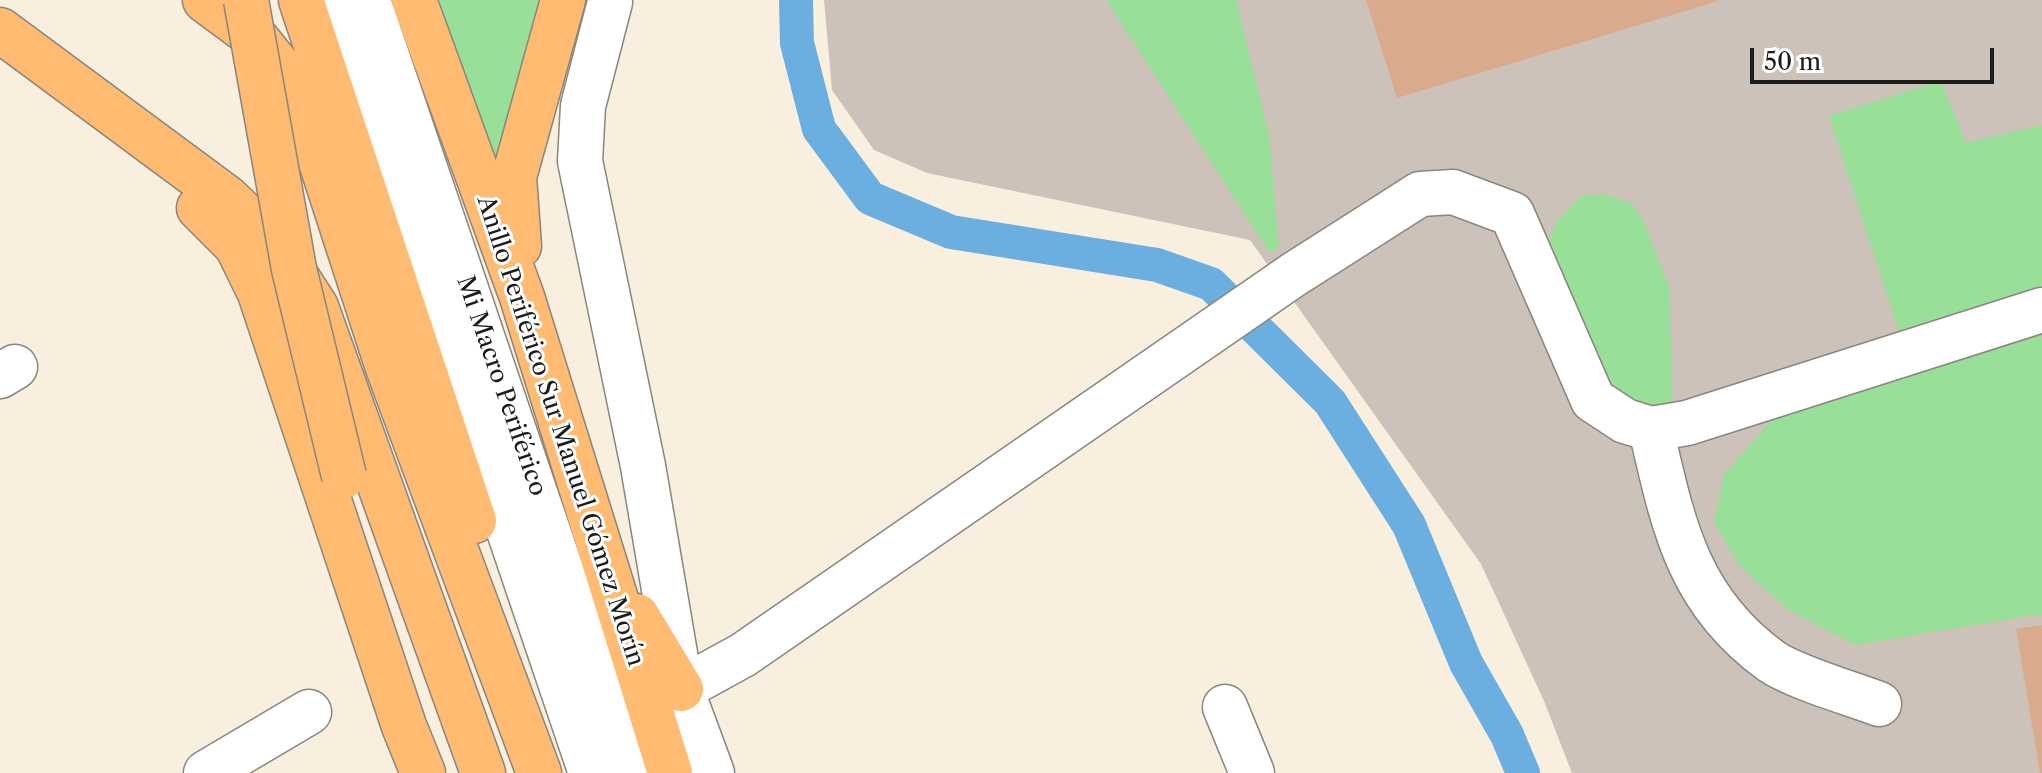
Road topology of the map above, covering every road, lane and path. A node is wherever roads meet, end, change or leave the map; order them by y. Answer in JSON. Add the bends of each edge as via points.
{"nodes":[{"id":1,"x":205,"y":0,"type":"edge"},
{"id":2,"x":246,"y":0,"type":"edge"},
{"id":3,"x":301,"y":0,"type":"edge"},
{"id":4,"x":329,"y":0,"type":"edge"},
{"id":5,"x":368,"y":0,"type":"edge"},
{"id":6,"x":414,"y":0,"type":"edge"},
{"id":7,"x":563,"y":0,"type":"edge"},
{"id":8,"x":610,"y":2,"type":"dead end"},
{"id":9,"x":0,"y":30,"type":"edge"},
{"id":10,"x":0,"y":54,"type":"edge"},
{"id":11,"x":522,"y":297,"type":"junction"},
{"id":12,"x":2042,"y":310,"type":"edge"},
{"id":13,"x":1651,"y":429,"type":"junction"},
{"id":14,"x":664,"y":696,"type":"junction"},
{"id":15,"x":1879,"y":704,"type":"dead end"},
{"id":16,"x":1225,"y":707,"type":"dead end"},
{"id":17,"x":309,"y":712,"type":"dead end"},
{"id":18,"x":206,"y":773,"type":"edge"},
{"id":19,"x":423,"y":773,"type":"edge"},
{"id":20,"x":449,"y":773,"type":"edge"},
{"id":21,"x":483,"y":773,"type":"edge"},
{"id":22,"x":539,"y":773,"type":"edge"},
{"id":23,"x":547,"y":773,"type":"edge"},
{"id":24,"x":591,"y":773,"type":"edge"},
{"id":25,"x":630,"y":773,"type":"edge"},
{"id":26,"x":670,"y":773,"type":"edge"},
{"id":27,"x":712,"y":773,"type":"edge"},
{"id":28,"x":1252,"y":773,"type":"edge"}],
"edges":[{"from":1,"to":22,"type":"highway","via":[[255,37],[307,119],[387,365]]},
{"from":2,"to":20,"type":"highway","bridge":true,"via":[[294,269],[344,476]]},
{"from":3,"to":23,"type":"highway","via":[[465,491]]},
{"from":4,"to":24,"type":"street","name":"Mi Macro Periférico"},
{"from":5,"to":25,"type":"street","name":"Mi Macro Periférico"},
{"from":6,"to":11,"type":"highway","name":"Anillo Periférico Sur Manuel Gómez Morín"},
{"from":7,"to":11,"type":"highway","via":[[514,177]]},
{"from":8,"to":14,"type":"street","via":[[583,106],[580,161],[643,466]]},
{"from":9,"to":21,"type":"highway","via":[[227,198],[276,245],[316,307]]},
{"from":10,"to":19,"type":"highway","via":[[185,196],[237,246],[260,293]]},
{"from":11,"to":14,"type":"highway","name":"Anillo Periférico Sur Manuel Gómez Morín","via":[[599,551]]},
{"from":12,"to":13,"type":"street","via":[[1687,423]]},
{"from":13,"to":14,"type":"street","via":[[1625,421],[1593,400],[1512,214],[1453,192],[1420,194],[1293,275],[743,655]]},
{"from":13,"to":15,"type":"street","via":[[1675,530],[1715,611],[1773,662]]},
{"from":14,"to":26,"type":"highway","name":"Anillo Periférico Sur Manuel Gómez Morín"},
{"from":14,"to":27,"type":"street"},
{"from":16,"to":28,"type":"street"},
{"from":17,"to":18,"type":"street"}]}
